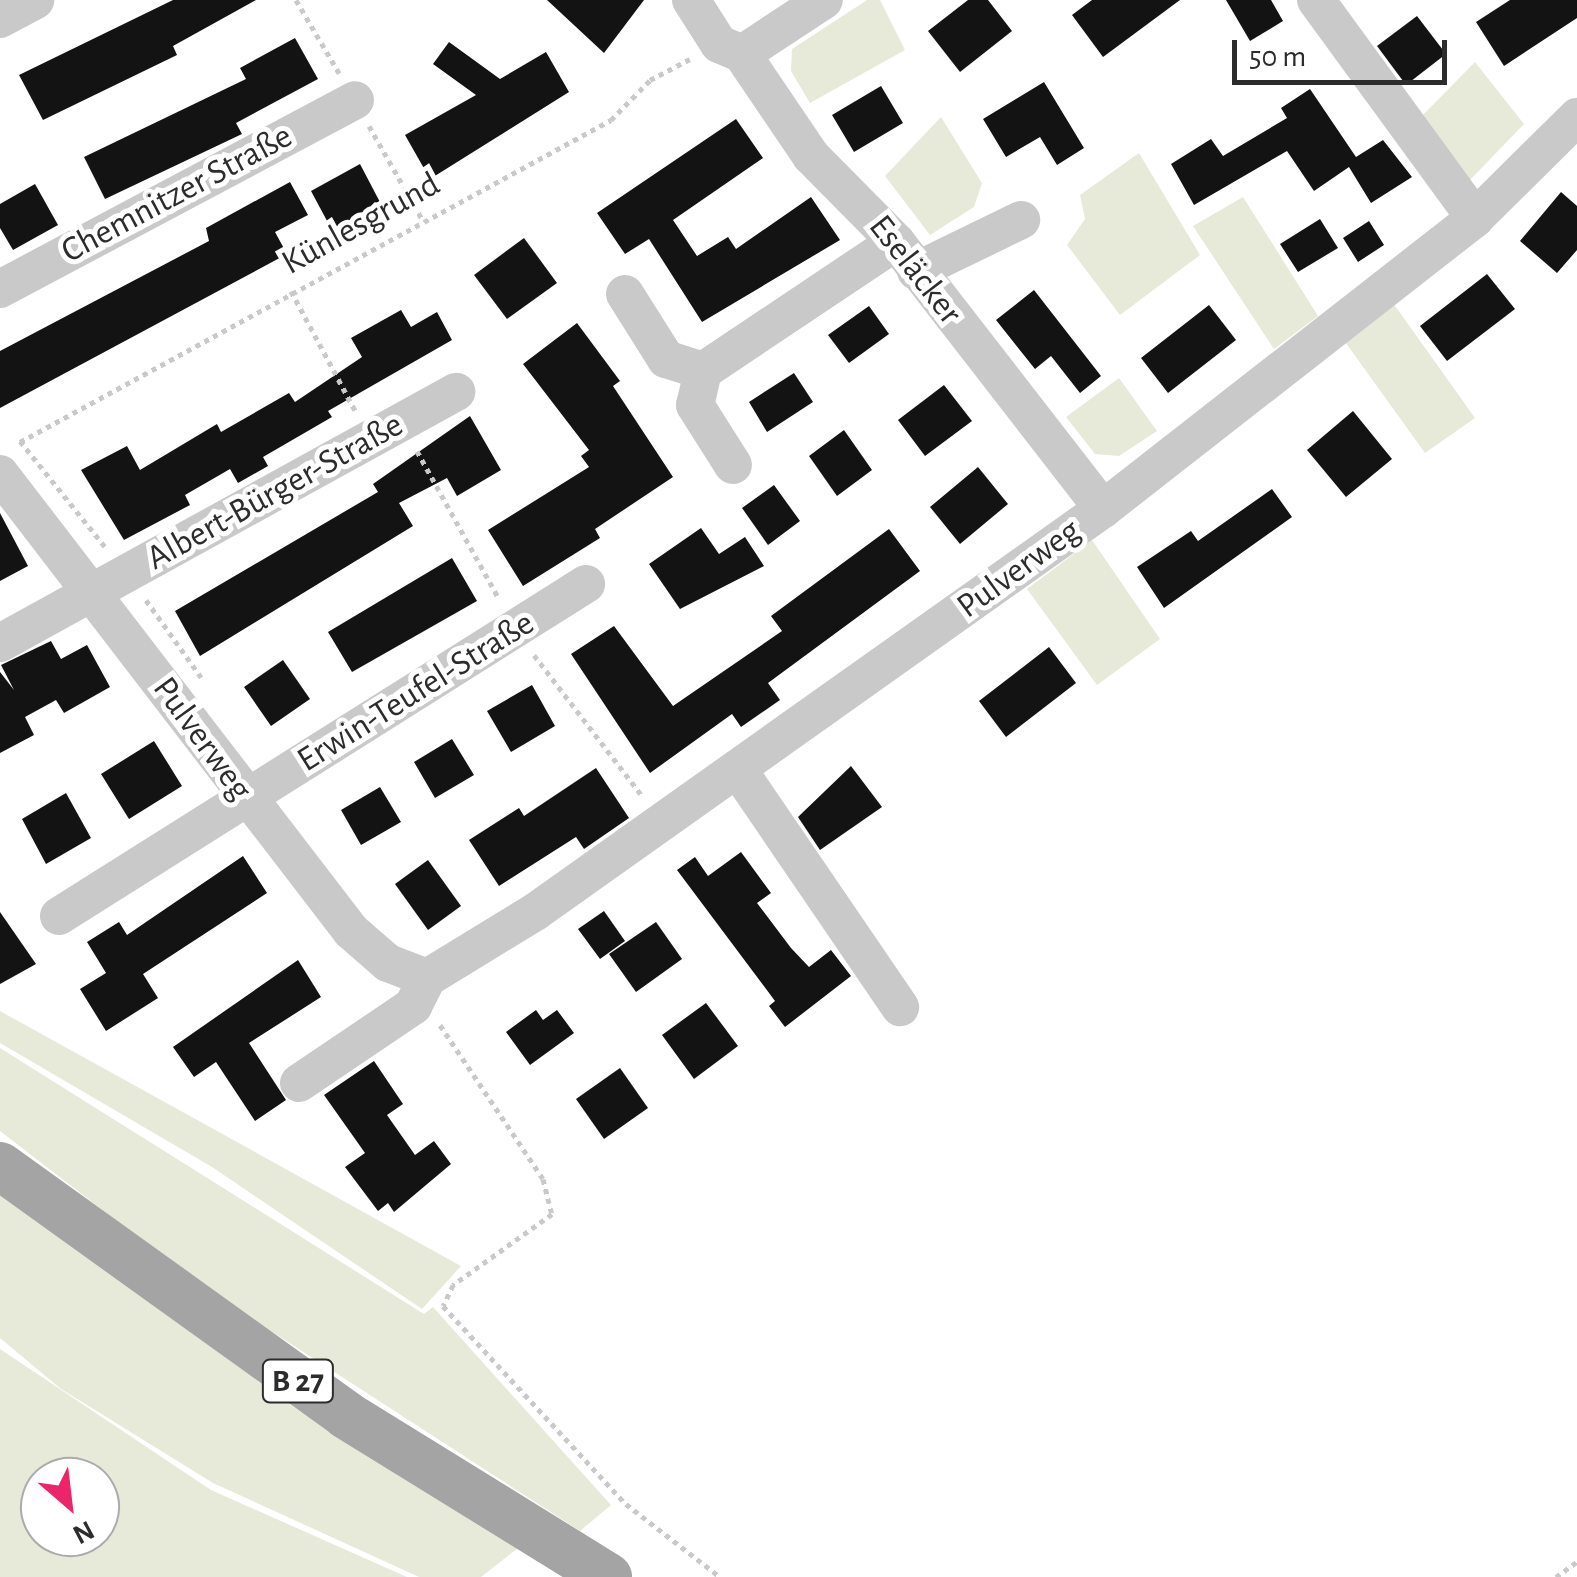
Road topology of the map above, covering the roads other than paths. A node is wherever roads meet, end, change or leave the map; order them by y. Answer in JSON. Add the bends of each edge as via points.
{"nodes":[{"id":1,"x":35,"y":0,"type":"edge"},
{"id":2,"x":690,"y":0,"type":"edge"},
{"id":3,"x":824,"y":0,"type":"edge"},
{"id":4,"x":1316,"y":0,"type":"edge"},
{"id":5,"x":0,"y":18,"type":"edge"},
{"id":6,"x":731,"y":49,"type":"junction"},
{"id":7,"x":355,"y":100,"type":"dead end"},
{"id":8,"x":1577,"y":117,"type":"edge"},
{"id":9,"x":1475,"y":218,"type":"junction"},
{"id":10,"x":1021,"y":220,"type":"dead end"},
{"id":11,"x":906,"y":256,"type":"junction"},
{"id":12,"x":0,"y":289,"type":"edge"},
{"id":13,"x":625,"y":294,"type":"dead end"},
{"id":14,"x":703,"y":370,"type":"junction"},
{"id":15,"x":456,"y":392,"type":"dead end"},
{"id":16,"x":733,"y":465,"type":"dead end"},
{"id":17,"x":0,"y":474,"type":"edge"},
{"id":18,"x":1103,"y":509,"type":"junction"},
{"id":19,"x":586,"y":584,"type":"dead end"},
{"id":20,"x":93,"y":590,"type":"junction"},
{"id":21,"x":0,"y":643,"type":"edge"},
{"id":22,"x":739,"y":770,"type":"junction"},
{"id":23,"x":246,"y":798,"type":"junction"},
{"id":24,"x":59,"y":916,"type":"dead end"},
{"id":25,"x":427,"y":978,"type":"junction"},
{"id":26,"x":900,"y":1007,"type":"dead end"},
{"id":27,"x":299,"y":1083,"type":"dead end"},
{"id":28,"x":0,"y":1166,"type":"edge"},
{"id":29,"x":608,"y":1577,"type":"edge"}],
"edges":[{"from":1,"to":5,"type":"street"},
{"from":2,"to":6,"type":"street","name":"Eseläcker"},
{"from":3,"to":6,"type":"street"},
{"from":4,"to":9,"type":"street"},
{"from":6,"to":11,"type":"street","name":"Eseläcker","via":[[811,156]]},
{"from":7,"to":12,"type":"street","name":"Chemnitzer Straße"},
{"from":8,"to":9,"type":"street","name":"Pulverweg"},
{"from":9,"to":18,"type":"street","name":"Pulverweg"},
{"from":10,"to":11,"type":"street"},
{"from":11,"to":14,"type":"street"},
{"from":11,"to":18,"type":"street","name":"Eseläcker"},
{"from":13,"to":14,"type":"street","via":[[666,359]]},
{"from":14,"to":16,"type":"street","via":[[695,405]]},
{"from":15,"to":20,"type":"street","name":"Albert-Bürger-Straße"},
{"from":17,"to":20,"type":"street","name":"Pulverweg"},
{"from":18,"to":22,"type":"street","name":"Pulverweg"},
{"from":19,"to":23,"type":"street","name":"Erwin-Teufel-Straße"},
{"from":20,"to":21,"type":"street","name":"Albert-Bürger-Straße"},
{"from":20,"to":23,"type":"street","name":"Pulverweg"},
{"from":22,"to":25,"type":"street","name":"Pulverweg"},
{"from":22,"to":26,"type":"street"},
{"from":23,"to":24,"type":"street","name":"Erwin-Teufel-Straße"},
{"from":23,"to":25,"type":"street","name":"Pulverweg","via":[[351,931],[388,963]]},
{"from":25,"to":27,"type":"street","name":"Pulverweg","via":[[413,1006]]},
{"from":28,"to":29,"type":"main road","number":"B 27","via":[[346,1414]]}]}
